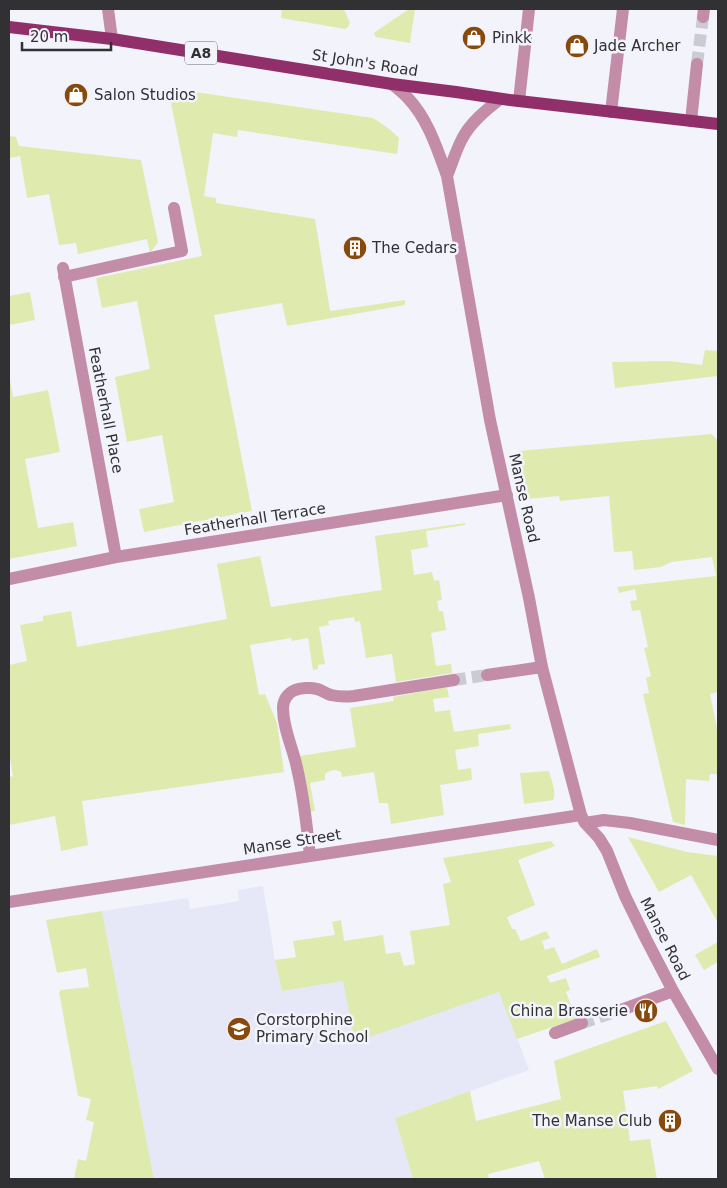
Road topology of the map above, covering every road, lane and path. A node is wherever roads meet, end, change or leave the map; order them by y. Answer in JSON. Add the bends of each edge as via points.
{"nodes":[{"id":1,"x":108,"y":9,"type":"edge"},
{"id":2,"x":528,"y":9,"type":"edge"},
{"id":3,"x":623,"y":9,"type":"edge"},
{"id":4,"x":9,"y":27,"type":"edge"},
{"id":5,"x":112,"y":39,"type":"junction"},
{"id":6,"x":697,"y":64,"type":"tunnel mouth"},
{"id":7,"x":392,"y":84,"type":"junction"},
{"id":8,"x":500,"y":99,"type":"junction"},
{"id":9,"x":519,"y":101,"type":"junction"},
{"id":10,"x":611,"y":112,"type":"junction"},
{"id":11,"x":691,"y":120,"type":"junction"},
{"id":12,"x":718,"y":124,"type":"edge"},
{"id":13,"x":447,"y":176,"type":"junction"},
{"id":14,"x":174,"y":208,"type":"dead end"},
{"id":15,"x":507,"y":495,"type":"junction"},
{"id":16,"x":116,"y":557,"type":"junction"},
{"id":17,"x":9,"y":579,"type":"edge"},
{"id":18,"x":542,"y":667,"type":"junction"},
{"id":19,"x":488,"y":675,"type":"tunnel mouth"},
{"id":20,"x":454,"y":680,"type":"tunnel mouth"},
{"id":21,"x":583,"y":819,"type":"junction"},
{"id":22,"x":718,"y":840,"type":"edge"},
{"id":23,"x":310,"y":856,"type":"junction"},
{"id":24,"x":9,"y":902,"type":"edge"},
{"id":25,"x":673,"y":991,"type":"junction"},
{"id":26,"x":621,"y":1010,"type":"tunnel mouth"},
{"id":27,"x":582,"y":1023,"type":"tunnel mouth"},
{"id":28,"x":554,"y":1033,"type":"dead end"},
{"id":29,"x":718,"y":1069,"type":"edge"}],
"edges":[{"from":1,"to":5,"type":"street"},
{"from":2,"to":9,"type":"street"},
{"from":3,"to":10,"type":"street"},
{"from":4,"to":5,"type":"main road","name":"St John's Road","number":"A8"},
{"from":5,"to":7,"type":"main road","name":"St John's Road","number":"A8"},
{"from":6,"to":11,"type":"street"},
{"from":7,"to":8,"type":"main road","name":"St John's Road","number":"A8"},
{"from":7,"to":13,"type":"street","name":"Manse Road","via":[[422,116]]},
{"from":8,"to":9,"type":"main road","name":"St John's Road","number":"A8"},
{"from":8,"to":13,"type":"street","via":[[474,122],[462,138]]},
{"from":9,"to":10,"type":"main road","name":"St John's Road","number":"A8"},
{"from":10,"to":11,"type":"main road","name":"St John's Road","number":"A8"},
{"from":11,"to":12,"type":"main road","name":"St John's Road","number":"A8"},
{"from":13,"to":15,"type":"street","name":"Manse Road","via":[[490,420]]},
{"from":14,"to":16,"type":"street","name":"Featherhall Place","via":[[182,251],[64,273]]},
{"from":15,"to":16,"type":"street","name":"Featherhall Terrace"},
{"from":15,"to":18,"type":"street","name":"Manse Road"},
{"from":16,"to":17,"type":"street","name":"Featherhall Terrace"},
{"from":18,"to":19,"type":"street"},
{"from":18,"to":21,"type":"street","name":"Manse Road"},
{"from":20,"to":23,"type":"street","via":[[354,696],[341,697],[312,688],[288,694],[283,714],[297,768]]},
{"from":21,"to":22,"type":"street","via":[[630,823]]},
{"from":21,"to":23,"type":"street","name":"Manse Street"},
{"from":21,"to":25,"type":"street","name":"Manse Road","via":[[607,851],[625,896]]},
{"from":23,"to":24,"type":"street","name":"Manse Street"},
{"from":25,"to":26,"type":"street"},
{"from":25,"to":29,"type":"street","name":"Manse Road"},
{"from":27,"to":28,"type":"street"}]}
